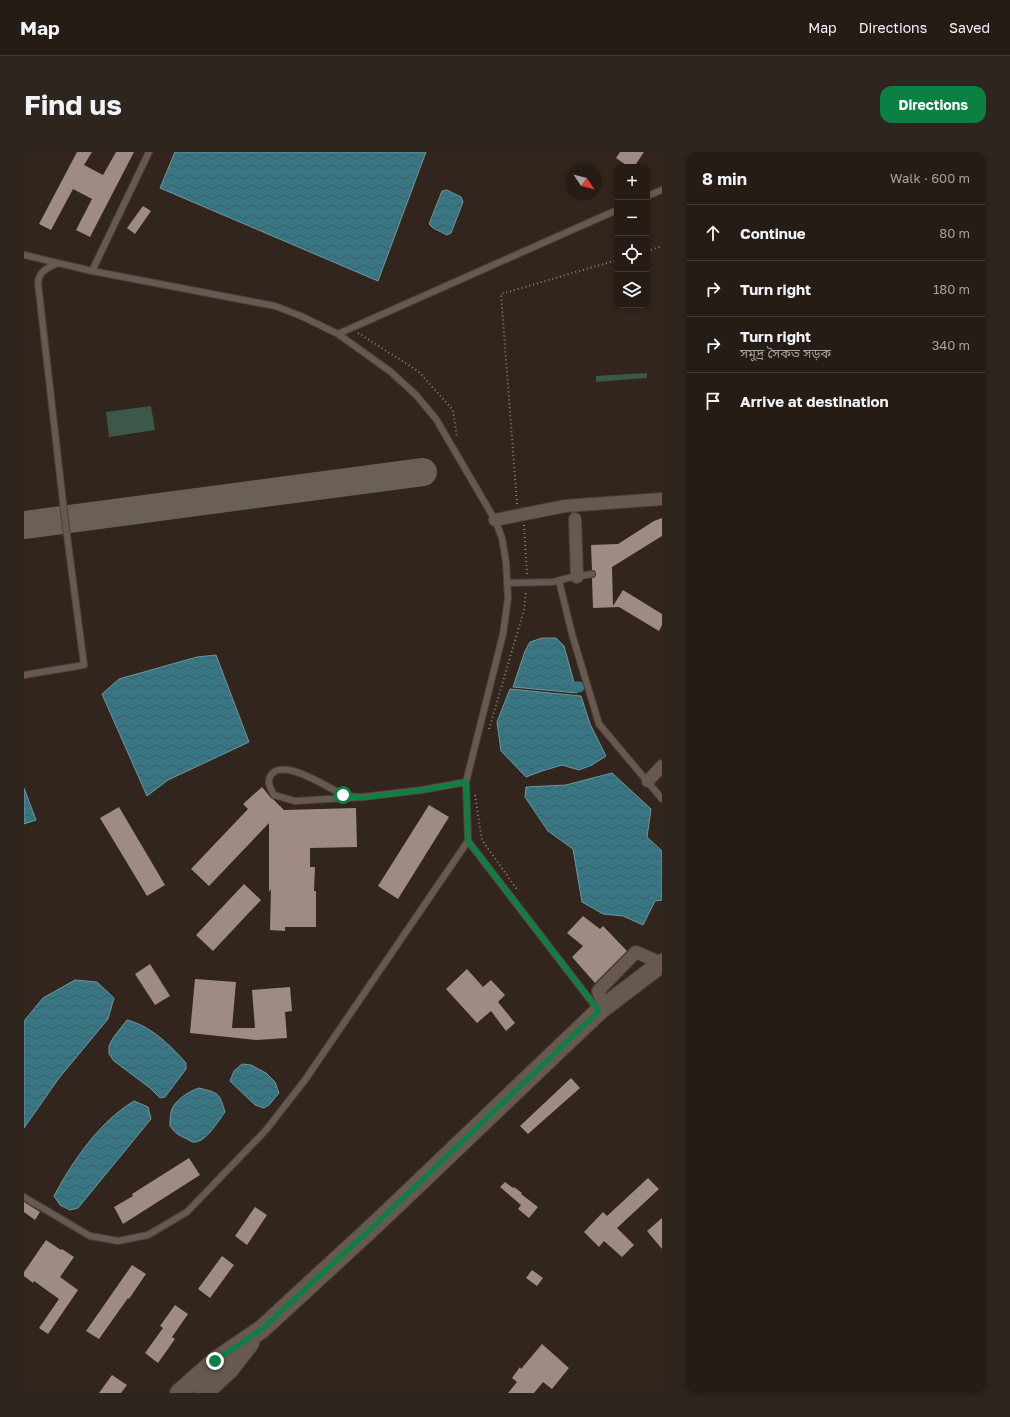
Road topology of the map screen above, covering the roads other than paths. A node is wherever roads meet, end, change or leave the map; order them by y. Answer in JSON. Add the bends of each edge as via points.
{"nodes":[{"id":1,"x":149,"y":152,"type":"edge"},
{"id":2,"x":662,"y":190,"type":"edge"},
{"id":3,"x":650,"y":195,"type":"edge"},
{"id":4,"x":614,"y":211,"type":"edge"},
{"id":5,"x":24,"y":255,"type":"edge"},
{"id":6,"x":58,"y":263,"type":"junction"},
{"id":7,"x":92,"y":271,"type":"junction"},
{"id":8,"x":338,"y":334,"type":"junction"},
{"id":9,"x":662,"y":499,"type":"edge"},
{"id":10,"x":575,"y":519,"type":"dead end"},
{"id":11,"x":495,"y":520,"type":"junction"},
{"id":12,"x":592,"y":574,"type":"dead end"},
{"id":13,"x":577,"y":576,"type":"junction"},
{"id":14,"x":559,"y":581,"type":"junction"},
{"id":15,"x":507,"y":583,"type":"junction"},
{"id":16,"x":24,"y":675,"type":"edge"},
{"id":17,"x":662,"y":766,"type":"edge"},
{"id":18,"x":648,"y":781,"type":"junction"},
{"id":19,"x":466,"y":782,"type":"junction"},
{"id":20,"x":363,"y":798,"type":"junction"},
{"id":21,"x":662,"y":799,"type":"edge"},
{"id":22,"x":468,"y":841,"type":"junction"},
{"id":23,"x":662,"y":963,"type":"edge"},
{"id":24,"x":602,"y":1009,"type":"junction"},
{"id":25,"x":24,"y":1196,"type":"edge"},
{"id":26,"x":262,"y":1329,"type":"junction"},
{"id":27,"x":179,"y":1393,"type":"edge"},
{"id":28,"x":204,"y":1393,"type":"edge"}],
"edges":[{"from":1,"to":7,"type":"lane"},
{"from":2,"to":3,"type":"lane"},
{"from":4,"to":8,"type":"lane"},
{"from":5,"to":6,"type":"lane"},
{"from":6,"to":7,"type":"lane"},
{"from":6,"to":16,"type":"lane","via":[[43,270],[38,283],[84,665]]},
{"from":7,"to":8,"type":"lane","via":[[275,306]]},
{"from":8,"to":11,"type":"lane","via":[[391,372],[436,419]]},
{"from":9,"to":11,"type":"street","via":[[565,506]]},
{"from":10,"to":13,"type":"street"},
{"from":11,"to":15,"type":"lane","via":[[502,538]]},
{"from":12,"to":13,"type":"lane"},
{"from":13,"to":14,"type":"lane"},
{"from":14,"to":15,"type":"lane"},
{"from":14,"to":18,"type":"lane","via":[[599,724]]},
{"from":15,"to":19,"type":"lane","via":[[508,598],[503,634]]},
{"from":17,"to":18,"type":"street"},
{"from":18,"to":21,"type":"lane"},
{"from":19,"to":20,"type":"lane"},
{"from":19,"to":22,"type":"lane"},
{"from":20,"to":20,"type":"lane","via":[[343,795],[312,778],[280,770],[274,772],[268,785],[274,795],[295,801]]},
{"from":22,"to":24,"type":"lane"},
{"from":22,"to":25,"type":"lane","via":[[305,1080],[266,1130],[188,1212],[148,1235],[118,1240],[90,1236]]},
{"from":23,"to":24,"type":"main road"},
{"from":23,"to":24,"type":"street","via":[[636,952],[598,991]]},
{"from":24,"to":26,"type":"main road"},
{"from":26,"to":27,"type":"main road","via":[[215,1361]]},
{"from":26,"to":28,"type":"main road","via":[[229,1370]]}]}
